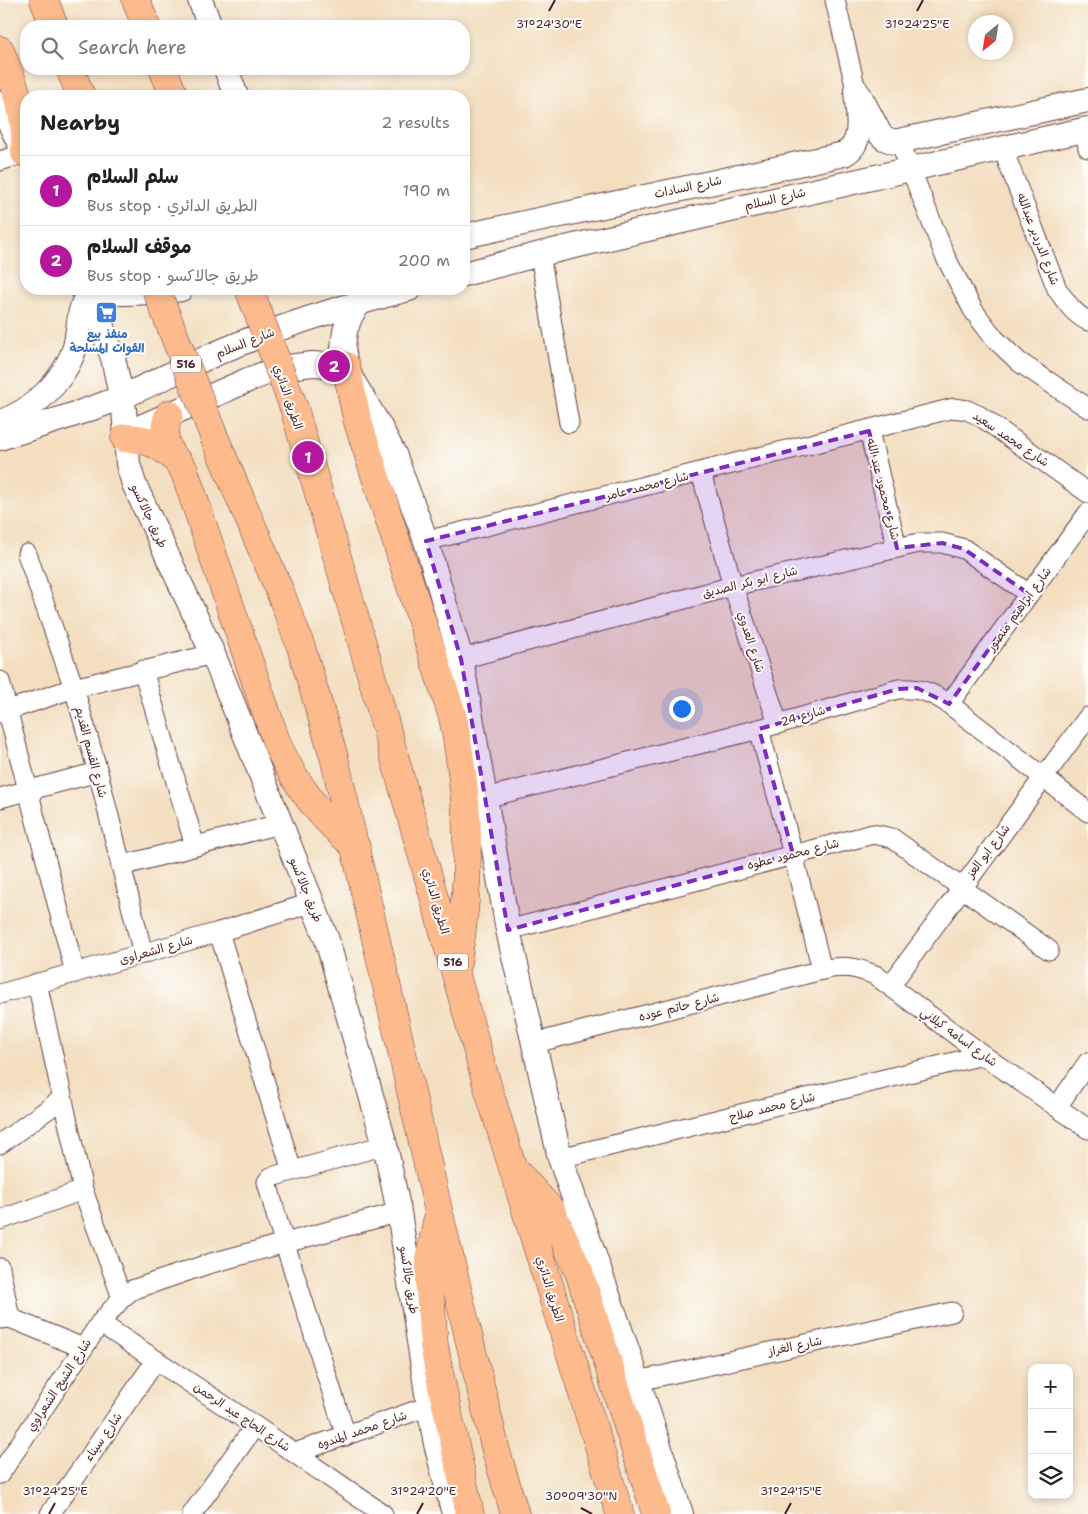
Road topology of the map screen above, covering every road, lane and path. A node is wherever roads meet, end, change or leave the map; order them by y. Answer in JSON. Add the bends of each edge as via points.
{"nodes":[{"id":1,"x":44,"y":0,"type":"edge"},
{"id":2,"x":136,"y":0,"type":"edge"},
{"id":3,"x":200,"y":0,"type":"edge"},
{"id":4,"x":835,"y":0,"type":"edge"},
{"id":5,"x":52,"y":20,"type":"edge"},
{"id":6,"x":144,"y":20,"type":"edge"},
{"id":7,"x":208,"y":20,"type":"edge"},
{"id":8,"x":0,"y":50,"type":"edge"},
{"id":9,"x":72,"y":75,"type":"edge"},
{"id":10,"x":165,"y":75,"type":"edge"},
{"id":11,"x":228,"y":75,"type":"edge"},
{"id":12,"x":79,"y":90,"type":"edge"},
{"id":13,"x":172,"y":90,"type":"edge"},
{"id":14,"x":234,"y":90,"type":"edge"},
{"id":15,"x":856,"y":90,"type":"junction"},
{"id":16,"x":1088,"y":100,"type":"edge"},
{"id":17,"x":0,"y":104,"type":"edge"},
{"id":18,"x":20,"y":104,"type":"edge"},
{"id":19,"x":1087,"y":135,"type":"edge"},
{"id":20,"x":900,"y":142,"type":"junction"},
{"id":21,"x":1002,"y":147,"type":"junction"},
{"id":22,"x":17,"y":157,"type":"edge"},
{"id":23,"x":910,"y":168,"type":"junction"},
{"id":24,"x":757,"y":172,"type":"junction"},
{"id":25,"x":717,"y":212,"type":"junction"},
{"id":26,"x":470,"y":235,"type":"edge"},
{"id":27,"x":540,"y":254,"type":"junction"},
{"id":28,"x":470,"y":272,"type":"edge"},
{"id":29,"x":86,"y":295,"type":"edge"},
{"id":30,"x":88,"y":295,"type":"edge"},
{"id":31,"x":158,"y":295,"type":"edge"},
{"id":32,"x":251,"y":295,"type":"edge"},
{"id":33,"x":385,"y":295,"type":"edge"},
{"id":34,"x":361,"y":301,"type":"junction"},
{"id":35,"x":1088,"y":321,"type":"edge"},
{"id":36,"x":346,"y":366,"type":"junction"},
{"id":37,"x":121,"y":397,"type":"junction"},
{"id":38,"x":1088,"y":408,"type":"edge"},
{"id":39,"x":169,"y":414,"type":"junction"},
{"id":40,"x":0,"y":422,"type":"edge"},
{"id":41,"x":569,"y":423,"type":"dead end"},
{"id":42,"x":869,"y":431,"type":"junction"},
{"id":43,"x":125,"y":436,"type":"junction"},
{"id":44,"x":0,"y":438,"type":"edge"},
{"id":45,"x":171,"y":454,"type":"junction"},
{"id":46,"x":701,"y":473,"type":"junction"},
{"id":47,"x":1088,"y":493,"type":"edge"},
{"id":48,"x":1088,"y":513,"type":"edge"},
{"id":49,"x":426,"y":541,"type":"junction"},
{"id":50,"x":897,"y":548,"type":"junction"},
{"id":51,"x":27,"y":554,"type":"dead end"},
{"id":52,"x":733,"y":586,"type":"junction"},
{"id":53,"x":1029,"y":594,"type":"junction"},
{"id":54,"x":213,"y":654,"type":"junction"},
{"id":55,"x":461,"y":659,"type":"junction"},
{"id":56,"x":143,"y":670,"type":"junction"},
{"id":57,"x":0,"y":681,"type":"edge"},
{"id":58,"x":74,"y":688,"type":"junction"},
{"id":59,"x":950,"y":704,"type":"junction"},
{"id":60,"x":4,"y":712,"type":"edge"},
{"id":61,"x":1088,"y":717,"type":"edge"},
{"id":62,"x":778,"y":724,"type":"junction"},
{"id":63,"x":759,"y":729,"type":"junction"},
{"id":64,"x":98,"y":772,"type":"junction"},
{"id":65,"x":1043,"y":777,"type":"junction"},
{"id":66,"x":28,"y":790,"type":"junction"},
{"id":67,"x":0,"y":798,"type":"edge"},
{"id":68,"x":485,"y":798,"type":"junction"},
{"id":69,"x":1088,"y":812,"type":"edge"},
{"id":70,"x":279,"y":824,"type":"junction"},
{"id":71,"x":196,"y":846,"type":"junction"},
{"id":72,"x":356,"y":848,"type":"junction"},
{"id":73,"x":794,"y":854,"type":"junction"},
{"id":74,"x":121,"y":866,"type":"junction"},
{"id":75,"x":961,"y":887,"type":"junction"},
{"id":76,"x":310,"y":903,"type":"junction"},
{"id":77,"x":508,"y":930,"type":"junction"},
{"id":78,"x":219,"y":932,"type":"junction"},
{"id":79,"x":1049,"y":950,"type":"dead end"},
{"id":80,"x":142,"y":954,"type":"junction"},
{"id":81,"x":822,"y":970,"type":"junction"},
{"id":82,"x":456,"y":972,"type":"junction"},
{"id":83,"x":75,"y":973,"type":"junction"},
{"id":84,"x":37,"y":983,"type":"junction"},
{"id":85,"x":890,"y":986,"type":"junction"},
{"id":86,"x":0,"y":994,"type":"edge"},
{"id":87,"x":535,"y":1044,"type":"junction"},
{"id":88,"x":983,"y":1055,"type":"junction"},
{"id":89,"x":1088,"y":1062,"type":"edge"},
{"id":90,"x":62,"y":1098,"type":"junction"},
{"id":91,"x":1056,"y":1107,"type":"junction"},
{"id":92,"x":1088,"y":1129,"type":"edge"},
{"id":93,"x":0,"y":1144,"type":"edge"},
{"id":94,"x":385,"y":1145,"type":"junction"},
{"id":95,"x":560,"y":1158,"type":"junction"},
{"id":96,"x":513,"y":1168,"type":"junction"},
{"id":97,"x":292,"y":1171,"type":"junction"},
{"id":98,"x":83,"y":1190,"type":"junction"},
{"id":99,"x":399,"y":1212,"type":"junction"},
{"id":100,"x":439,"y":1213,"type":"junction"},
{"id":101,"x":0,"y":1220,"type":"edge"},
{"id":102,"x":284,"y":1243,"type":"junction"},
{"id":103,"x":0,"y":1268,"type":"edge"},
{"id":104,"x":122,"y":1298,"type":"junction"},
{"id":105,"x":952,"y":1312,"type":"dead end"},
{"id":106,"x":5,"y":1319,"type":"edge"},
{"id":107,"x":100,"y":1323,"type":"junction"},
{"id":108,"x":83,"y":1348,"type":"junction"},
{"id":109,"x":156,"y":1360,"type":"junction"},
{"id":110,"x":638,"y":1381,"type":"junction"},
{"id":111,"x":429,"y":1406,"type":"junction"},
{"id":112,"x":256,"y":1426,"type":"junction"},
{"id":113,"x":346,"y":1436,"type":"junction"},
{"id":114,"x":295,"y":1453,"type":"junction"},
{"id":115,"x":0,"y":1474,"type":"edge"},
{"id":116,"x":50,"y":1514,"type":"edge"},
{"id":117,"x":192,"y":1514,"type":"edge"},
{"id":118,"x":383,"y":1514,"type":"edge"},
{"id":119,"x":454,"y":1514,"type":"edge"},
{"id":120,"x":470,"y":1514,"type":"edge"},
{"id":121,"x":515,"y":1514,"type":"edge"},
{"id":122,"x":620,"y":1514,"type":"edge"},
{"id":123,"x":656,"y":1514,"type":"edge"},
{"id":124,"x":681,"y":1514,"type":"edge"}],
"edges":[{"from":1,"to":5,"type":"highway"},
{"from":2,"to":6,"type":"highway"},
{"from":3,"to":7,"type":"street"},
{"from":4,"to":15,"type":"street"},
{"from":8,"to":18,"type":"highway"},
{"from":9,"to":12,"type":"highway"},
{"from":10,"to":13,"type":"highway"},
{"from":11,"to":14,"type":"street"},
{"from":15,"to":20,"type":"street","via":[[880,134],[889,141]]},
{"from":15,"to":24,"type":"street","name":"شارع السادات","via":[[858,138],[849,151]]},
{"from":16,"to":20,"type":"street"},
{"from":17,"to":22,"type":"street"},
{"from":19,"to":21,"type":"street","name":"شارع السلام"},
{"from":20,"to":23,"type":"street"},
{"from":21,"to":23,"type":"street","name":"شارع السلام"},
{"from":21,"to":35,"type":"street","name":"شارع الدردير عبدالله","via":[[1057,289],[1068,305]]},
{"from":23,"to":25,"type":"street","name":"شارع السلام"},
{"from":23,"to":38,"type":"street","via":[[945,256],[973,310],[994,338],[1020,362]]},
{"from":24,"to":25,"type":"street","via":[[732,201]]},
{"from":24,"to":26,"type":"street","name":"شارع السادات"},
{"from":25,"to":27,"type":"street","name":"شارع السلام"},
{"from":27,"to":28,"type":"street","name":"شارع السلام"},
{"from":27,"to":41,"type":"street"},
{"from":29,"to":40,"type":"street","via":[[74,348],[58,378],[33,404]]},
{"from":30,"to":37,"type":"street","name":"طريق جالاكسو","via":[[113,358]]},
{"from":31,"to":72,"type":"highway","number":"516","bridge":true,"via":[[301,647],[334,757]]},
{"from":32,"to":82,"type":"highway","name":"الطريق الدائري","number":"516","bridge":true,"via":[[294,408]]},
{"from":33,"to":34,"type":"street","name":"شارع السلام"},
{"from":34,"to":36,"type":"street","via":[[345,331]]},
{"from":34,"to":37,"type":"street","name":"شارع السلام","via":[[228,348]]},
{"from":36,"to":39,"type":"street","via":[[312,364],[280,368]]},
{"from":36,"to":49,"type":"street","via":[[394,454]]},
{"from":36,"to":82,"type":"highway","via":[[357,419],[453,718],[458,745],[466,800],[468,863]]},
{"from":37,"to":43,"type":"street","name":"طريق جالاكسو"},
{"from":37,"to":44,"type":"street","name":"شارع السلام"},
{"from":39,"to":43,"type":"street"},
{"from":39,"to":45,"type":"highway","via":[[164,430]]},
{"from":42,"to":46,"type":"street","name":"شارع محمد عامر"},
{"from":42,"to":47,"type":"street","name":"شارع محمد سعيد","via":[[954,408],[967,410]]},
{"from":42,"to":50,"type":"street","name":"شارع محمود عبد الله"},
{"from":43,"to":45,"type":"highway","via":[[145,440]]},
{"from":43,"to":54,"type":"street","name":"طريق جالاكسو","via":[[134,484]]},
{"from":45,"to":72,"type":"highway","via":[[188,479],[277,744],[310,802]]},
{"from":46,"to":49,"type":"street","name":"شارع محمد عامر"},
{"from":46,"to":52,"type":"street","name":"شارع العدوي"},
{"from":48,"to":53,"type":"street","name":"شارع ابراهيم منصور"},
{"from":49,"to":55,"type":"street"},
{"from":50,"to":52,"type":"street","name":"شارع ابو بكر الصديق"},
{"from":50,"to":53,"type":"street","name":"شارع ابو بكر الصديق","via":[[919,543],[942,543],[964,549]]},
{"from":51,"to":58,"type":"street","name":"شارع القسم القديم"},
{"from":52,"to":55,"type":"street","name":"شارع ابو بكر الصديق"},
{"from":52,"to":62,"type":"street","name":"شارع العدوي"},
{"from":53,"to":59,"type":"street","name":"شارع ابراهيم منصور"},
{"from":54,"to":56,"type":"street"},
{"from":54,"to":70,"type":"street","name":"طريق جالاكسو"},
{"from":55,"to":68,"type":"street"},
{"from":56,"to":58,"type":"street"},
{"from":56,"to":71,"type":"street"},
{"from":57,"to":60,"type":"street"},
{"from":58,"to":60,"type":"street"},
{"from":58,"to":64,"type":"street","name":"شارع القسم القديم"},
{"from":59,"to":62,"type":"street","name":"شارع 24","via":[[916,688],[898,689]]},
{"from":59,"to":65,"type":"street","name":"شارع 24"},
{"from":60,"to":66,"type":"street"},
{"from":61,"to":65,"type":"street","name":"شارع ابو العز"},
{"from":62,"to":63,"type":"street","name":"شارع 24"},
{"from":63,"to":68,"type":"street","name":"شارع 24"},
{"from":63,"to":73,"type":"street"},
{"from":64,"to":66,"type":"street"},
{"from":64,"to":74,"type":"street","name":"شارع القسم القديم"},
{"from":65,"to":69,"type":"street","name":"شارع 24"},
{"from":65,"to":75,"type":"street","name":"شارع ابو العز"},
{"from":66,"to":67,"type":"street"},
{"from":66,"to":83,"type":"street"},
{"from":68,"to":77,"type":"street"},
{"from":70,"to":71,"type":"street"},
{"from":70,"to":76,"type":"street","name":"طريق جالاكسو"},
{"from":71,"to":74,"type":"street"},
{"from":72,"to":100,"type":"highway","number":"516"},
{"from":73,"to":75,"type":"street","name":"شارع محمود عطوه","via":[[873,834],[883,835]]},
{"from":73,"to":77,"type":"street","name":"شارع محمود عطوه"},
{"from":73,"to":81,"type":"street"},
{"from":74,"to":80,"type":"street","name":"شارع القسم القديم"},
{"from":75,"to":79,"type":"street","name":"شارع محمود عطوه"},
{"from":75,"to":85,"type":"street","name":"شارع ابو العز"},
{"from":76,"to":78,"type":"street","name":"شارع الشعراوى"},
{"from":76,"to":94,"type":"street","name":"طريق جالاكسو","via":[[327,940]]},
{"from":77,"to":87,"type":"street"},
{"from":78,"to":80,"type":"street","name":"شارع الشعراوى"},
{"from":78,"to":97,"type":"street"},
{"from":80,"to":83,"type":"street","name":"شارع الشعراوى"},
{"from":81,"to":85,"type":"street","name":"شارع اسامه كيلاني","via":[[840,966],[858,968]]},
{"from":81,"to":87,"type":"street","name":"شارع حاتم عوده"},
{"from":82,"to":96,"type":"highway","name":"الطريق الدائري","number":"516"},
{"from":83,"to":84,"type":"street","name":"شارع الشعراوى"},
{"from":84,"to":86,"type":"street","name":"شارع الشعراوى"},
{"from":84,"to":90,"type":"street"},
{"from":85,"to":88,"type":"street","name":"شارع اسامه كيلاني"},
{"from":87,"to":95,"type":"street"},
{"from":88,"to":91,"type":"street","name":"شارع اسامه كيلاني"},
{"from":88,"to":95,"type":"street","name":"شارع محمد صلاح"},
{"from":89,"to":91,"type":"street"},
{"from":90,"to":93,"type":"street"},
{"from":90,"to":98,"type":"street"},
{"from":91,"to":92,"type":"street","name":"شارع اسامه كيلاني"},
{"from":94,"to":97,"type":"street"},
{"from":94,"to":99,"type":"street","name":"طريق جالاكسو"},
{"from":95,"to":110,"type":"street"},
{"from":96,"to":122,"type":"highway","name":"الطريق الدائري","number":"516"},
{"from":96,"to":123,"type":"highway","via":[[551,1210],[580,1272]]},
{"from":97,"to":102,"type":"street","via":[[267,1182]]},
{"from":98,"to":101,"type":"street"},
{"from":98,"to":104,"type":"street"},
{"from":99,"to":102,"type":"street","name":"شارع الشيخ الشعراوي"},
{"from":99,"to":111,"type":"street","name":"طريق جالاكسو"},
{"from":100,"to":120,"type":"highway","via":[[430,1256],[432,1318],[438,1372]]},
{"from":100,"to":121,"type":"highway","number":"516","via":[[496,1450]]},
{"from":102,"to":104,"type":"street","name":"شارع الشيخ الشعراوي","via":[[208,1264],[132,1290]]},
{"from":102,"to":113,"type":"street"},
{"from":103,"to":106,"type":"street"},
{"from":104,"to":107,"type":"street","name":"شارع الشيخ الشعراوي"},
{"from":105,"to":110,"type":"street","name":"شارع الغراز"},
{"from":106,"to":108,"type":"street"},
{"from":107,"to":108,"type":"street","name":"شارع الشيخ الشعراوي"},
{"from":107,"to":109,"type":"street","name":"شارع الحاج عبد الرحمن"},
{"from":108,"to":115,"type":"street","name":"شارع الشيخ الشعراوي"},
{"from":109,"to":112,"type":"street","name":"شارع الحاج عبد الرحمن"},
{"from":109,"to":116,"type":"street","name":"شارع سيناء"},
{"from":110,"to":124,"type":"street"},
{"from":111,"to":113,"type":"street","name":"شارع محمد المندوه"},
{"from":111,"to":119,"type":"street","name":"طريق جالاكسو"},
{"from":112,"to":114,"type":"street","name":"شارع الحاج عبد الرحمن"},
{"from":112,"to":117,"type":"street"},
{"from":113,"to":114,"type":"street","name":"شارع محمد المندوه"},
{"from":114,"to":118,"type":"street","name":"شارع الحاج عبد الرحمن"}]}
